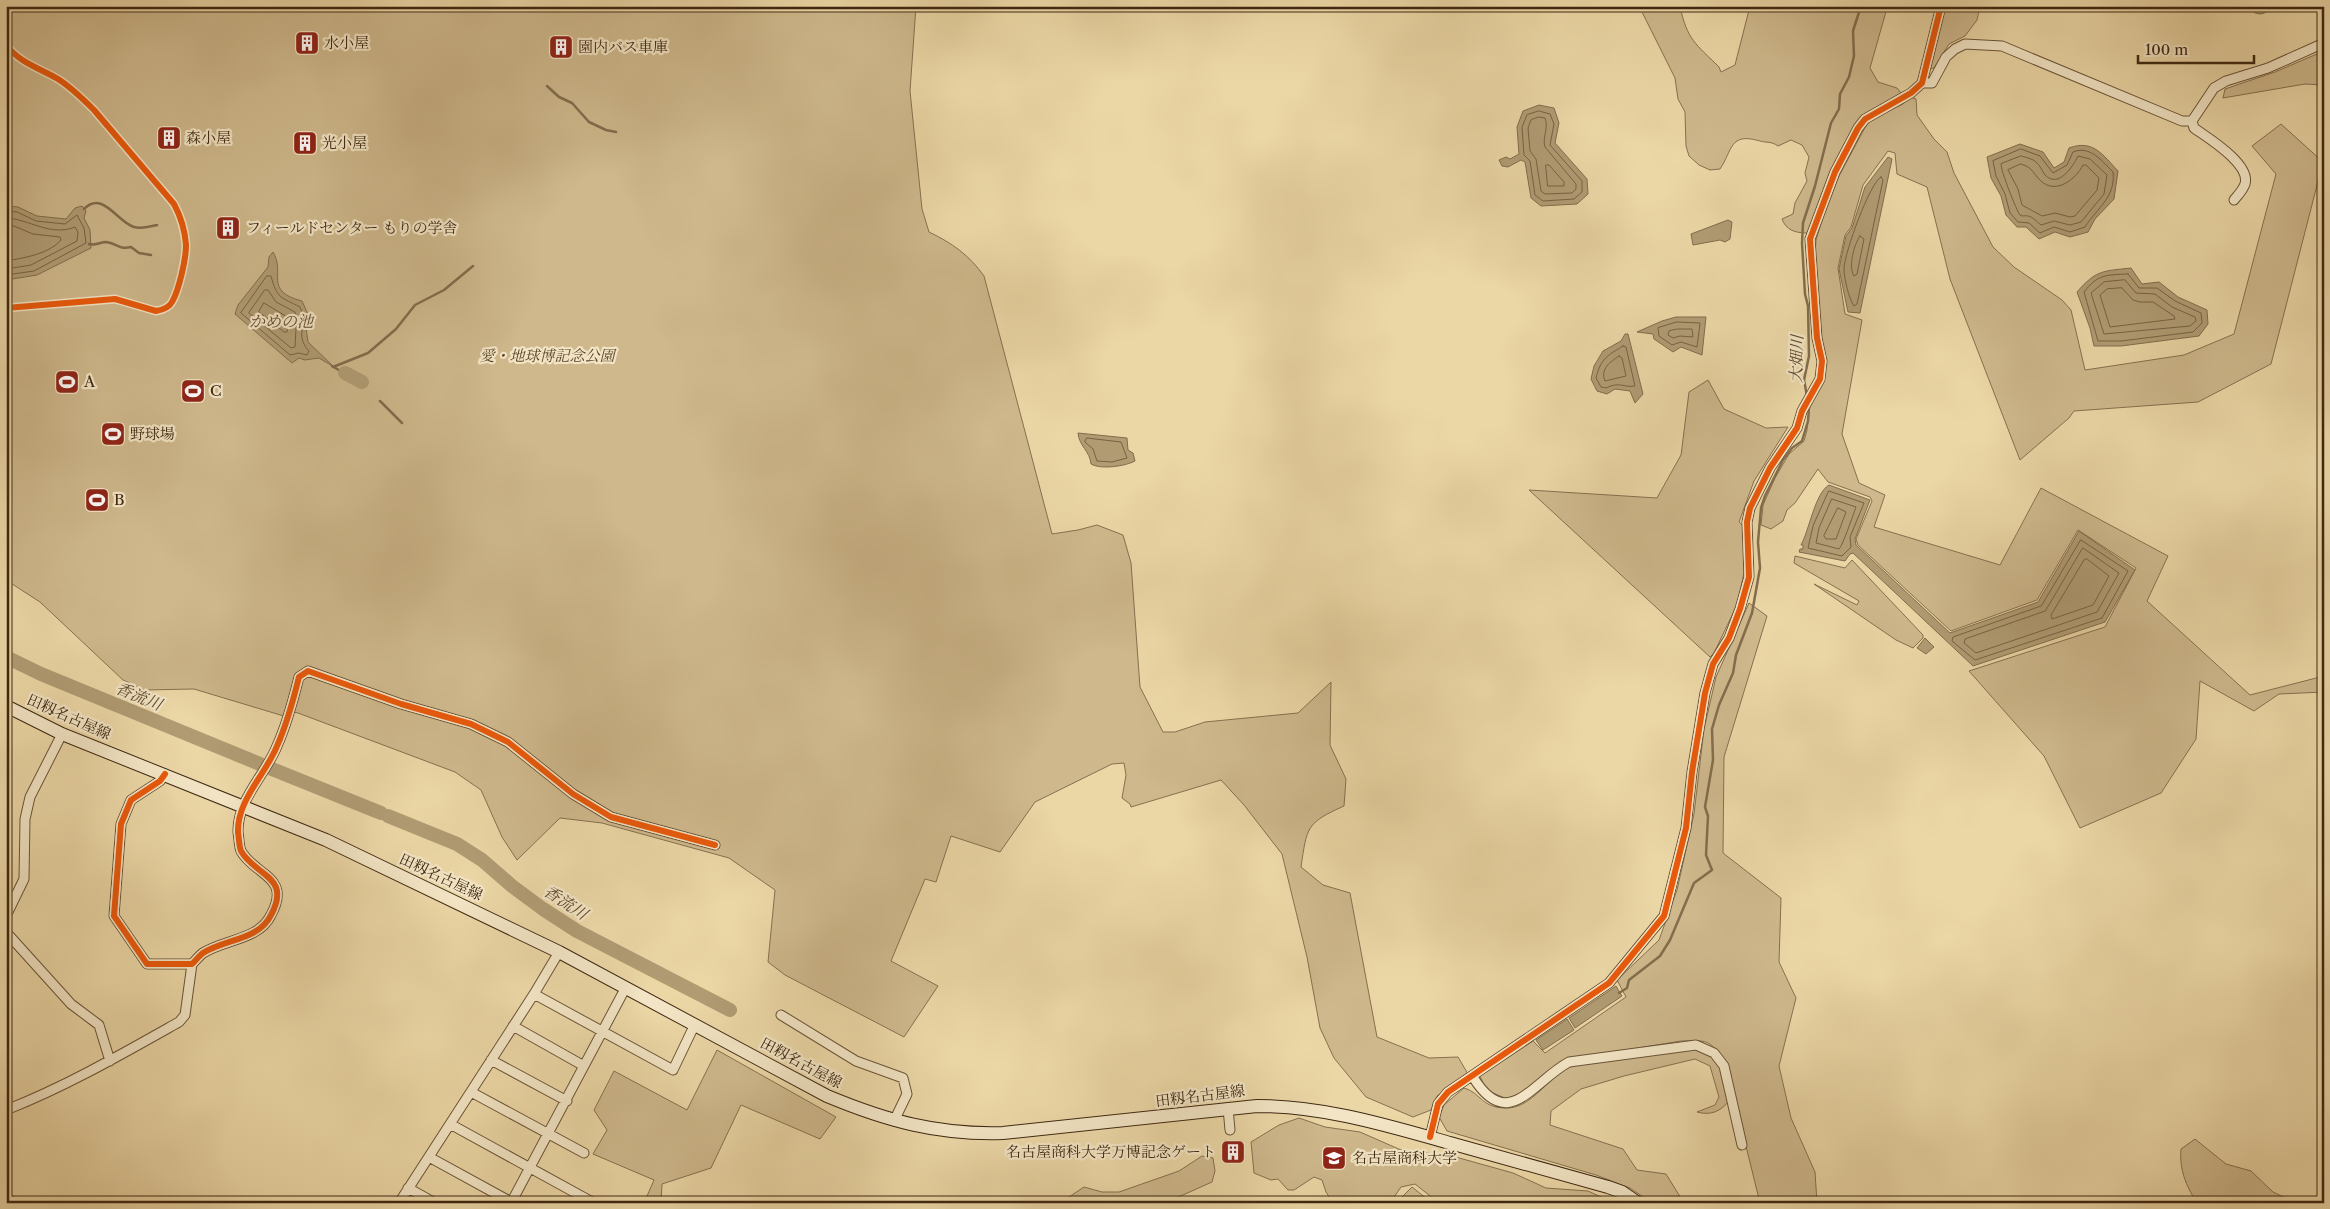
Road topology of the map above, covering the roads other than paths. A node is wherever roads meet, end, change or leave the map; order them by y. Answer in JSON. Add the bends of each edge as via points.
{"nodes":[{"id":1,"x":1941,"y":6,"type":"edge"},
{"id":2,"x":2324,"y":43,"type":"edge"},
{"id":3,"x":1922,"y":82,"type":"junction"},
{"id":4,"x":2192,"y":122,"type":"junction"},
{"id":5,"x":2234,"y":200,"type":"dead end"},
{"id":6,"x":6,"y":706,"type":"edge"},
{"id":7,"x":62,"y":734,"type":"junction"},
{"id":8,"x":165,"y":774,"type":"junction"},
{"id":9,"x":243,"y":806,"type":"junction"},
{"id":10,"x":715,"y":845,"type":"dead end"},
{"id":11,"x":6,"y":916,"type":"edge"},
{"id":12,"x":6,"y":932,"type":"edge"},
{"id":13,"x":559,"y":952,"type":"junction"},
{"id":14,"x":192,"y":964,"type":"junction"},
{"id":15,"x":626,"y":987,"type":"junction"},
{"id":16,"x":534,"y":994,"type":"junction"},
{"id":17,"x":781,"y":1015,"type":"dead end"},
{"id":18,"x":695,"y":1024,"type":"junction"},
{"id":19,"x":513,"y":1026,"type":"junction"},
{"id":20,"x":603,"y":1034,"type":"junction"},
{"id":21,"x":491,"y":1060,"type":"junction"},
{"id":22,"x":110,"y":1061,"type":"junction"},
{"id":23,"x":584,"y":1066,"type":"junction"},
{"id":24,"x":1473,"y":1076,"type":"junction"},
{"id":25,"x":471,"y":1092,"type":"junction"},
{"id":26,"x":566,"y":1101,"type":"junction"},
{"id":27,"x":1228,"y":1108,"type":"junction"},
{"id":28,"x":6,"y":1110,"type":"edge"},
{"id":29,"x":894,"y":1121,"type":"junction"},
{"id":30,"x":450,"y":1124,"type":"junction"},
{"id":31,"x":1230,"y":1130,"type":"dead end"},
{"id":32,"x":548,"y":1134,"type":"junction"},
{"id":33,"x":1430,"y":1137,"type":"junction"},
{"id":34,"x":1742,"y":1145,"type":"dead end"},
{"id":35,"x":584,"y":1153,"type":"dead end"},
{"id":36,"x":429,"y":1157,"type":"junction"},
{"id":37,"x":530,"y":1168,"type":"junction"},
{"id":38,"x":408,"y":1188,"type":"junction"},
{"id":39,"x":6,"y":1198,"type":"edge"},
{"id":40,"x":512,"y":1202,"type":"edge"},
{"id":41,"x":14,"y":1203,"type":"edge"},
{"id":42,"x":399,"y":1203,"type":"edge"},
{"id":43,"x":435,"y":1203,"type":"edge"},
{"id":44,"x":594,"y":1203,"type":"edge"},
{"id":45,"x":1638,"y":1203,"type":"edge"}],
"edges":[{"from":1,"to":3,"type":"street"},
{"from":2,"to":4,"type":"street","via":[[2214,88]]},
{"from":3,"to":4,"type":"street","via":[[1932,83],[1946,57],[1965,44],[2002,46],[2182,121]]},
{"from":3,"to":24,"type":"street","via":[[1911,93],[1865,119],[1858,128],[1835,172],[1810,238],[1817,338],[1822,361],[1820,379],[1802,411],[1797,428],[1770,468],[1750,508],[1747,522],[1749,577],[1729,638],[1713,664],[1705,693],[1686,828],[1664,916],[1609,983]]},
{"from":4,"to":5,"type":"street","via":[[2194,128],[2244,171],[2245,183]]},
{"from":6,"to":7,"type":"main road","name":"田籾名古屋線"},
{"from":7,"to":8,"type":"main road","name":"田籾名古屋線"},
{"from":7,"to":11,"type":"street","via":[[30,797],[25,819],[24,879]]},
{"from":8,"to":9,"type":"main road","name":"田籾名古屋線"},
{"from":8,"to":14,"type":"street","via":[[160,781],[131,800],[121,824],[114,916],[147,964]]},
{"from":9,"to":10,"type":"street","via":[[277,748],[290,714],[298,677],[308,671],[400,704],[472,724],[508,742],[573,794],[611,817]]},
{"from":9,"to":13,"type":"main road","name":"田籾名古屋線","via":[[326,840]]},
{"from":9,"to":14,"type":"street","via":[[238,830],[240,850],[252,864],[272,877],[278,899],[263,928],[204,953]]},
{"from":12,"to":22,"type":"street","via":[[71,1004],[99,1025]]},
{"from":13,"to":15,"type":"main road","name":"田籾名古屋線"},
{"from":13,"to":16,"type":"street"},
{"from":14,"to":22,"type":"street","via":[[185,1015],[179,1022]]},
{"from":15,"to":18,"type":"main road","name":"田籾名古屋線"},
{"from":15,"to":20,"type":"street"},
{"from":16,"to":19,"type":"street"},
{"from":16,"to":20,"type":"street"},
{"from":17,"to":29,"type":"street","via":[[856,1061],[903,1078],[907,1094]]},
{"from":18,"to":20,"type":"street","via":[[673,1070]]},
{"from":18,"to":29,"type":"main road","name":"田籾名古屋線","via":[[827,1096]]},
{"from":19,"to":21,"type":"street"},
{"from":19,"to":23,"type":"street"},
{"from":20,"to":23,"type":"street"},
{"from":21,"to":25,"type":"street"},
{"from":21,"to":26,"type":"street"},
{"from":22,"to":28,"type":"street"},
{"from":23,"to":26,"type":"street"},
{"from":24,"to":33,"type":"street","via":[[1441,1099]]},
{"from":24,"to":34,"type":"street","via":[[1489,1098],[1500,1103],[1526,1095],[1570,1062],[1696,1045],[1714,1053],[1724,1066]]},
{"from":25,"to":30,"type":"street"},
{"from":25,"to":32,"type":"street"},
{"from":26,"to":32,"type":"street"},
{"from":27,"to":29,"type":"main road","name":"田籾名古屋線","via":[[984,1134],[944,1131]]},
{"from":27,"to":31,"type":"street"},
{"from":27,"to":33,"type":"main road","name":"田籾名古屋線","via":[[1289,1106],[1325,1110]]},
{"from":30,"to":36,"type":"street"},
{"from":30,"to":37,"type":"street"},
{"from":32,"to":35,"type":"street"},
{"from":32,"to":37,"type":"street"},
{"from":33,"to":45,"type":"main road","name":"田籾名古屋線","via":[[1608,1187]]},
{"from":36,"to":38,"type":"street"},
{"from":36,"to":40,"type":"street"},
{"from":37,"to":40,"type":"street"},
{"from":37,"to":44,"type":"street"},
{"from":38,"to":42,"type":"street"},
{"from":38,"to":43,"type":"street"},
{"from":39,"to":41,"type":"street"}]}
